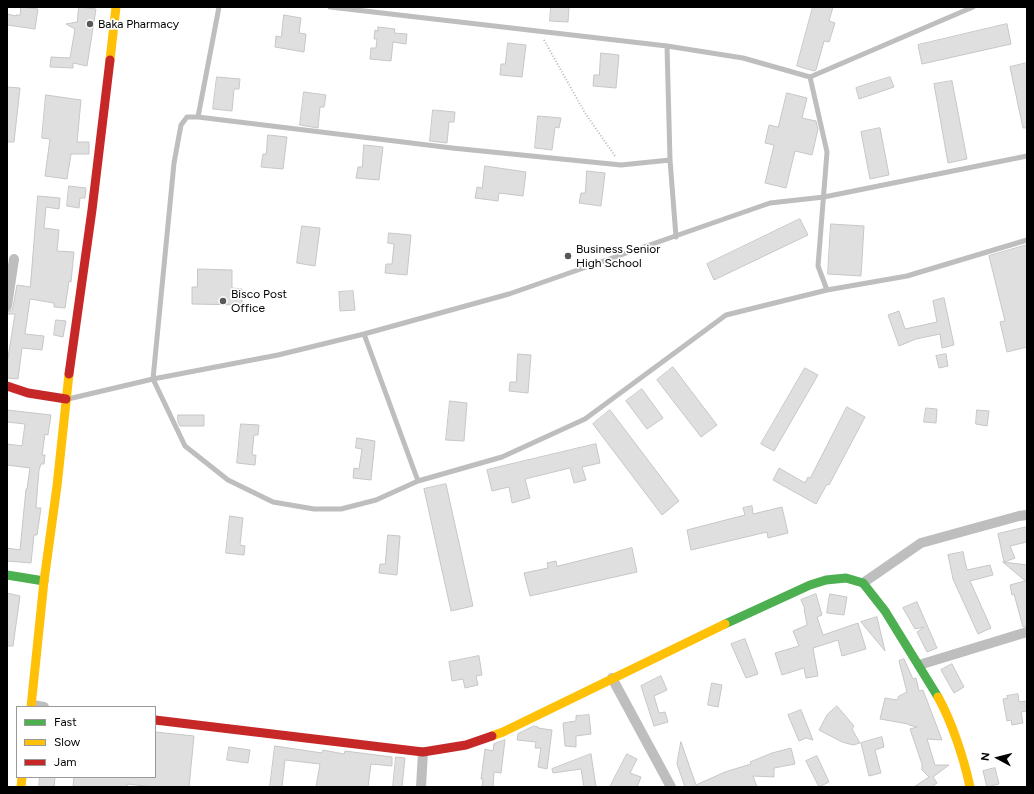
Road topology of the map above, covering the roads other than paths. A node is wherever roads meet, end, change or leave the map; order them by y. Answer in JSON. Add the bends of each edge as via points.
{"nodes":[{"id":1,"x":116,"y":7,"type":"edge"},
{"id":2,"x":219,"y":7,"type":"edge"},
{"id":3,"x":330,"y":7,"type":"edge"},
{"id":4,"x":973,"y":7,"type":"edge"},
{"id":5,"x":667,"y":46,"type":"junction"},
{"id":6,"x":810,"y":77,"type":"junction"},
{"id":7,"x":198,"y":117,"type":"junction"},
{"id":8,"x":1027,"y":156,"type":"edge"},
{"id":9,"x":670,"y":160,"type":"junction"},
{"id":10,"x":824,"y":197,"type":"junction"},
{"id":11,"x":676,"y":237,"type":"junction"},
{"id":12,"x":1027,"y":240,"type":"edge"},
{"id":13,"x":14,"y":259,"type":"dead end"},
{"id":14,"x":827,"y":290,"type":"junction"},
{"id":15,"x":7,"y":306,"type":"edge"},
{"id":16,"x":364,"y":334,"type":"junction"},
{"id":17,"x":153,"y":379,"type":"junction"},
{"id":18,"x":7,"y":386,"type":"edge"},
{"id":19,"x":66,"y":399,"type":"junction"},
{"id":20,"x":418,"y":481,"type":"junction"},
{"id":21,"x":1027,"y":516,"type":"edge"},
{"id":22,"x":7,"y":575,"type":"edge"},
{"id":23,"x":44,"y":581,"type":"junction"},
{"id":24,"x":863,"y":583,"type":"junction"},
{"id":25,"x":1027,"y":632,"type":"edge"},
{"id":26,"x":918,"y":666,"type":"junction"},
{"id":27,"x":612,"y":678,"type":"junction"},
{"id":28,"x":32,"y":706,"type":"edge"},
{"id":29,"x":156,"y":720,"type":"edge"},
{"id":30,"x":423,"y":752,"type":"junction"},
{"id":31,"x":421,"y":787,"type":"edge"},
{"id":32,"x":671,"y":787,"type":"edge"},
{"id":33,"x":970,"y":787,"type":"edge"}],
"edges":[{"from":1,"to":19,"type":"street"},
{"from":2,"to":7,"type":"lane"},
{"from":3,"to":5,"type":"lane"},
{"from":4,"to":6,"type":"lane"},
{"from":5,"to":6,"type":"lane","via":[[743,58]]},
{"from":5,"to":9,"type":"lane"},
{"from":6,"to":10,"type":"lane","via":[[827,152]]},
{"from":7,"to":9,"type":"lane","via":[[452,148],[621,165]]},
{"from":7,"to":17,"type":"lane","via":[[187,117],[181,125],[174,164]]},
{"from":8,"to":10,"type":"lane"},
{"from":9,"to":11,"type":"lane"},
{"from":10,"to":11,"type":"lane","via":[[770,203]]},
{"from":10,"to":14,"type":"lane","via":[[818,266]]},
{"from":11,"to":16,"type":"lane","via":[[509,294]]},
{"from":12,"to":14,"type":"lane","via":[[907,276]]},
{"from":13,"to":15,"type":"street"},
{"from":14,"to":20,"type":"lane","via":[[726,315],[585,419],[502,457]]},
{"from":16,"to":17,"type":"lane","via":[[278,355]]},
{"from":16,"to":20,"type":"lane"},
{"from":17,"to":19,"type":"lane"},
{"from":17,"to":20,"type":"lane","via":[[185,446],[228,480],[273,502],[314,509],[341,509],[376,500]]},
{"from":18,"to":19,"type":"street","via":[[28,393]]},
{"from":19,"to":23,"type":"street"},
{"from":21,"to":24,"type":"street","via":[[921,543]]},
{"from":22,"to":23,"type":"street"},
{"from":23,"to":28,"type":"street"},
{"from":24,"to":26,"type":"street","via":[[885,611]]},
{"from":24,"to":27,"type":"street","via":[[840,578],[810,585]]},
{"from":25,"to":26,"type":"street"},
{"from":26,"to":33,"type":"street","via":[[942,706],[955,737]]},
{"from":27,"to":30,"type":"street","via":[[503,732],[466,744]]},
{"from":27,"to":32,"type":"street"},
{"from":29,"to":30,"type":"street"},
{"from":30,"to":31,"type":"street"}]}
